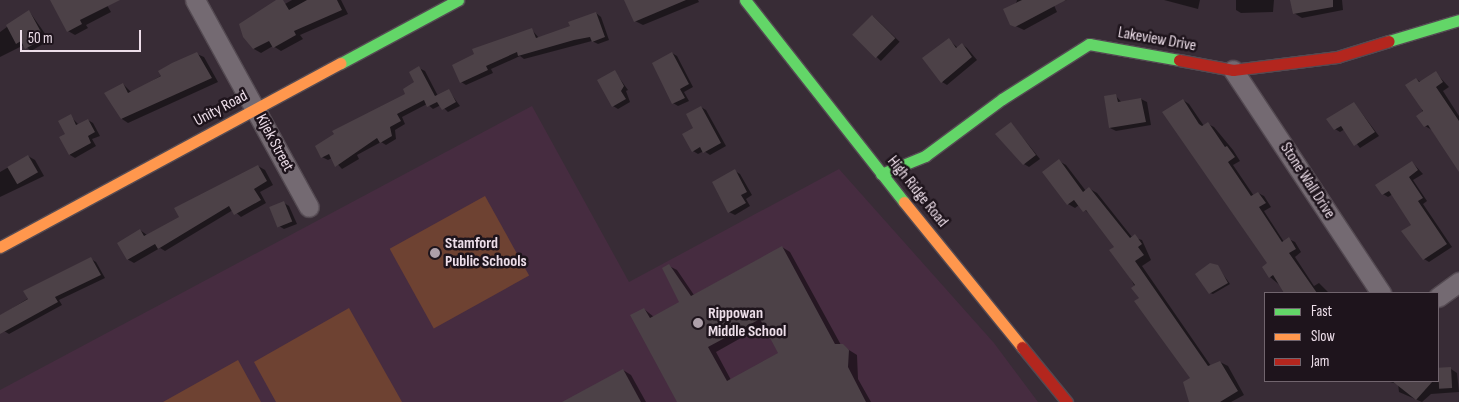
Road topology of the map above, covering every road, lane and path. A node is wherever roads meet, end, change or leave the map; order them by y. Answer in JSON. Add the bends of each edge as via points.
{"nodes":[{"id":1,"x":195,"y":0,"type":"edge"},
{"id":2,"x":458,"y":0,"type":"edge"},
{"id":3,"x":745,"y":0,"type":"edge"},
{"id":4,"x":1458,"y":22,"type":"edge"},
{"id":5,"x":1233,"y":70,"type":"junction"},
{"id":6,"x":256,"y":109,"type":"junction"},
{"id":7,"x":881,"y":174,"type":"junction"},
{"id":8,"x":309,"y":207,"type":"dead end"},
{"id":9,"x":0,"y":247,"type":"edge"},
{"id":10,"x":1459,"y":282,"type":"edge"},
{"id":11,"x":1380,"y":292,"type":"edge"},
{"id":12,"x":1439,"y":296,"type":"edge"},
{"id":13,"x":1067,"y":402,"type":"edge"}],
"edges":[{"from":1,"to":6,"type":"street","name":"Kijek Street"},
{"from":2,"to":6,"type":"street","name":"Unity Road"},
{"from":3,"to":7,"type":"street","name":"High Ridge Road"},
{"from":4,"to":5,"type":"street","name":"Lakeview Drive","via":[[1337,57]]},
{"from":5,"to":7,"type":"street","name":"Lakeview Drive","via":[[1089,44],[1002,99],[925,156]]},
{"from":5,"to":11,"type":"street","name":"Stone Wall Drive"},
{"from":6,"to":8,"type":"street","name":"Kijek Street"},
{"from":6,"to":9,"type":"street","name":"Unity Road"},
{"from":7,"to":13,"type":"street","name":"High Ridge Road"},
{"from":10,"to":12,"type":"street"}]}
